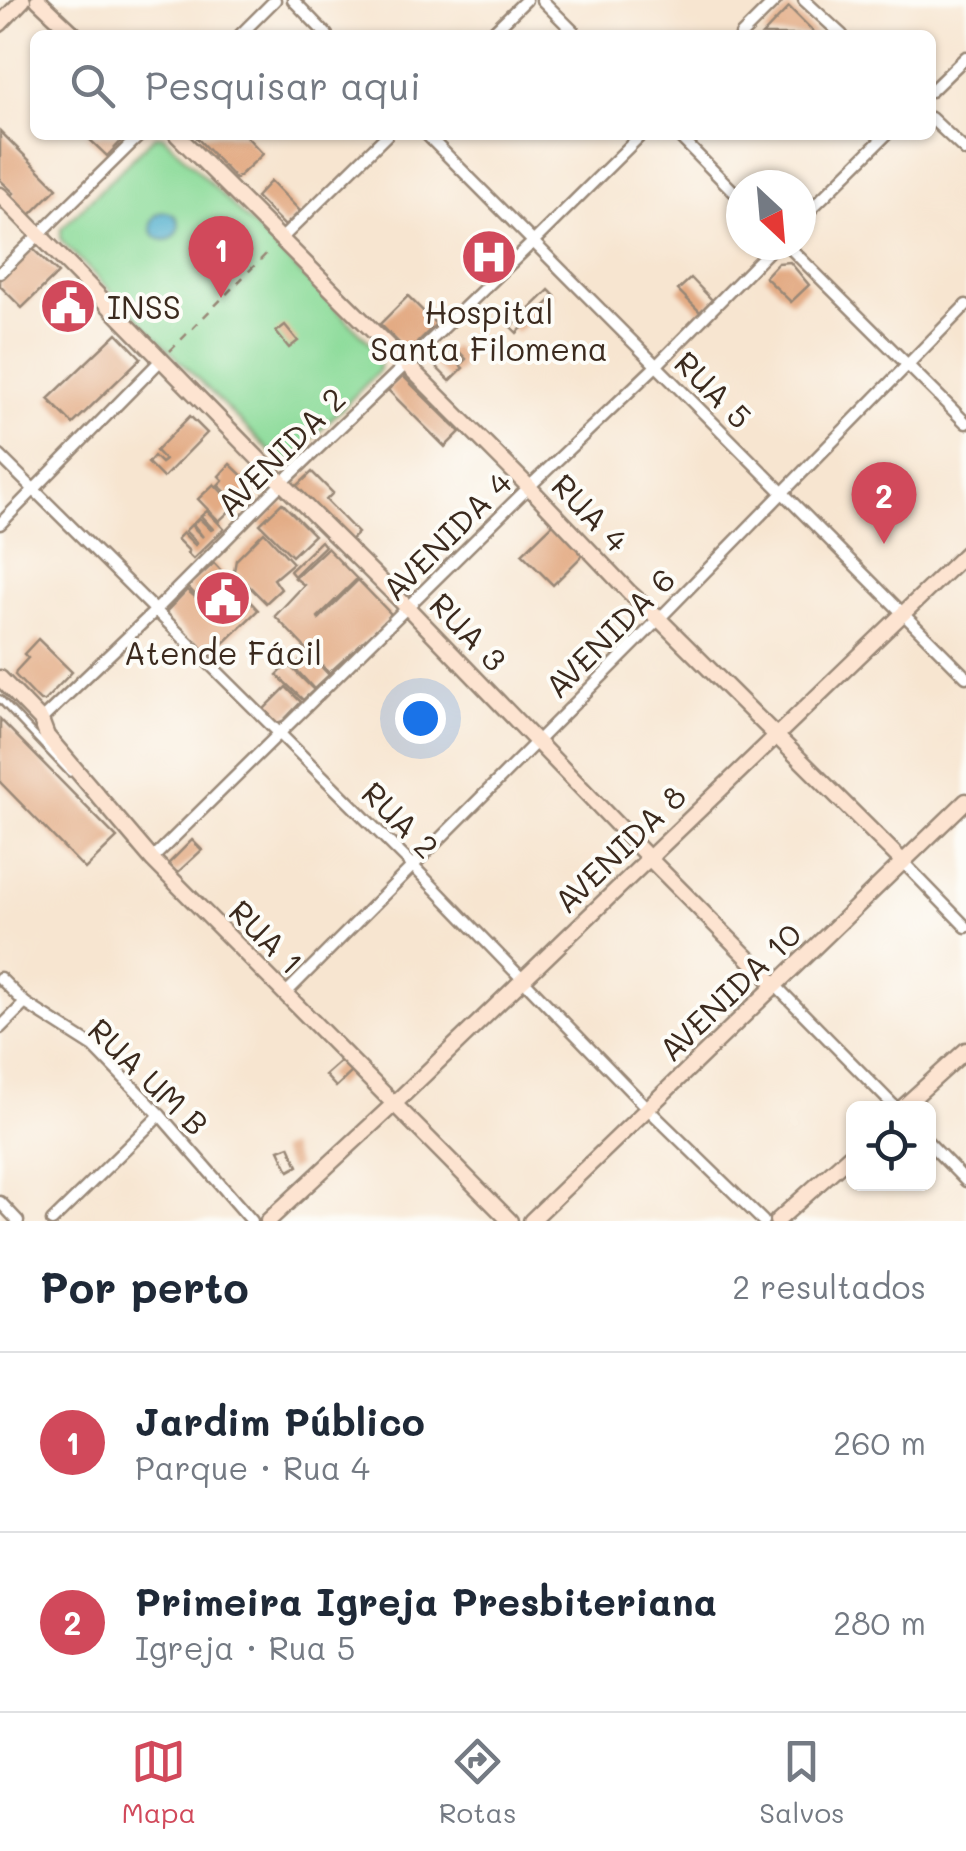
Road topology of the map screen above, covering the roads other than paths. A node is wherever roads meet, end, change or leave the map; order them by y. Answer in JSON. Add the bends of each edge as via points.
{"nodes":[{"id":1,"x":22,"y":0,"type":"edge"},
{"id":2,"x":38,"y":0,"type":"edge"},
{"id":3,"x":275,"y":0,"type":"edge"},
{"id":4,"x":293,"y":0,"type":"edge"},
{"id":5,"x":526,"y":0,"type":"edge"},
{"id":6,"x":542,"y":0,"type":"edge"},
{"id":7,"x":776,"y":0,"type":"edge"},
{"id":8,"x":804,"y":0,"type":"edge"},
{"id":9,"x":0,"y":24,"type":"edge"},
{"id":10,"x":70,"y":30,"type":"edge"},
{"id":11,"x":245,"y":30,"type":"edge"},
{"id":12,"x":323,"y":30,"type":"edge"},
{"id":13,"x":495,"y":30,"type":"edge"},
{"id":14,"x":572,"y":30,"type":"edge"},
{"id":15,"x":746,"y":30,"type":"edge"},
{"id":16,"x":837,"y":30,"type":"edge"},
{"id":17,"x":966,"y":57,"type":"edge"},
{"id":18,"x":936,"y":86,"type":"edge"},
{"id":19,"x":936,"y":123,"type":"edge"},
{"id":20,"x":135,"y":140,"type":"edge"},
{"id":21,"x":182,"y":140,"type":"edge"},
{"id":22,"x":382,"y":140,"type":"edge"},
{"id":23,"x":432,"y":140,"type":"edge"},
{"id":24,"x":636,"y":140,"type":"edge"},
{"id":25,"x":683,"y":140,"type":"edge"},
{"id":26,"x":881,"y":140,"type":"edge"},
{"id":27,"x":966,"y":151,"type":"edge"},
{"id":28,"x":726,"y":184,"type":"edge"},
{"id":29,"x":0,"y":194,"type":"edge"},
{"id":30,"x":816,"y":204,"type":"edge"},
{"id":31,"x":40,"y":234,"type":"junction"},
{"id":32,"x":280,"y":240,"type":"junction"},
{"id":33,"x":534,"y":241,"type":"junction"},
{"id":34,"x":760,"y":260,"type":"edge"},
{"id":35,"x":802,"y":260,"type":"edge"},
{"id":36,"x":0,"y":273,"type":"edge"},
{"id":37,"x":966,"y":305,"type":"edge"},
{"id":38,"x":162,"y":359,"type":"junction"},
{"id":39,"x":405,"y":363,"type":"junction"},
{"id":40,"x":908,"y":364,"type":"junction"},
{"id":41,"x":656,"y":366,"type":"junction"},
{"id":42,"x":966,"y":423,"type":"edge"},
{"id":43,"x":0,"y":456,"type":"edge"},
{"id":44,"x":282,"y":483,"type":"junction"},
{"id":45,"x":529,"y":487,"type":"junction"},
{"id":46,"x":34,"y":490,"type":"junction"},
{"id":47,"x":782,"y":493,"type":"junction"},
{"id":48,"x":0,"y":524,"type":"edge"},
{"id":49,"x":966,"y":553,"type":"edge"},
{"id":50,"x":408,"y":608,"type":"junction"},
{"id":51,"x":156,"y":610,"type":"junction"},
{"id":52,"x":903,"y":614,"type":"junction"},
{"id":53,"x":659,"y":619,"type":"junction"},
{"id":54,"x":0,"y":678,"type":"edge"},
{"id":55,"x":966,"y":678,"type":"edge"},
{"id":56,"x":0,"y":699,"type":"edge"},
{"id":57,"x":41,"y":720,"type":"junction"},
{"id":58,"x":280,"y":734,"type":"junction"},
{"id":59,"x":777,"y":735,"type":"junction"},
{"id":60,"x":537,"y":740,"type":"junction"},
{"id":61,"x":966,"y":802,"type":"edge"},
{"id":62,"x":125,"y":828,"type":"junction"},
{"id":63,"x":649,"y":858,"type":"junction"},
{"id":64,"x":152,"y":859,"type":"junction"},
{"id":65,"x":902,"y":862,"type":"junction"},
{"id":66,"x":412,"y":866,"type":"junction"},
{"id":67,"x":966,"y":927,"type":"edge"},
{"id":68,"x":0,"y":978,"type":"edge"},
{"id":69,"x":522,"y":980,"type":"junction"},
{"id":70,"x":775,"y":985,"type":"junction"},
{"id":71,"x":286,"y":993,"type":"junction"},
{"id":72,"x":24,"y":1003,"type":"junction"},
{"id":73,"x":0,"y":1028,"type":"edge"},
{"id":74,"x":966,"y":1050,"type":"edge"},
{"id":75,"x":892,"y":1101,"type":"edge"},
{"id":76,"x":907,"y":1101,"type":"edge"},
{"id":77,"x":394,"y":1103,"type":"junction"},
{"id":78,"x":648,"y":1108,"type":"junction"},
{"id":79,"x":160,"y":1115,"type":"junction"},
{"id":80,"x":936,"y":1150,"type":"edge"},
{"id":81,"x":846,"y":1159,"type":"edge"},
{"id":82,"x":966,"y":1182,"type":"edge"},
{"id":83,"x":0,"y":1202,"type":"edge"},
{"id":84,"x":18,"y":1221,"type":"edge"},
{"id":85,"x":52,"y":1221,"type":"edge"},
{"id":86,"x":252,"y":1221,"type":"edge"},
{"id":87,"x":268,"y":1221,"type":"edge"},
{"id":88,"x":510,"y":1221,"type":"edge"},
{"id":89,"x":531,"y":1221,"type":"edge"},
{"id":90,"x":763,"y":1221,"type":"edge"},
{"id":91,"x":777,"y":1221,"type":"edge"}],
"edges":[{"from":1,"to":9,"type":"main road"},
{"from":2,"to":10,"type":"main road"},
{"from":3,"to":11,"type":"street"},
{"from":4,"to":12,"type":"street"},
{"from":5,"to":13,"type":"street"},
{"from":6,"to":14,"type":"street"},
{"from":7,"to":15,"type":"street"},
{"from":8,"to":16,"type":"street"},
{"from":17,"to":18,"type":"street"},
{"from":19,"to":27,"type":"street"},
{"from":20,"to":31,"type":"street"},
{"from":21,"to":32,"type":"main road","name":"RUA 4"},
{"from":22,"to":32,"type":"street"},
{"from":23,"to":33,"type":"street","name":"RUA 5"},
{"from":24,"to":33,"type":"street","name":"AVENIDA 2"},
{"from":25,"to":28,"type":"street"},
{"from":26,"to":30,"type":"street"},
{"from":29,"to":31,"type":"main road","name":"RUA 3"},
{"from":31,"to":36,"type":"street"},
{"from":31,"to":38,"type":"main road","name":"RUA 3"},
{"from":32,"to":39,"type":"main road","name":"RUA 4"},
{"from":33,"to":39,"type":"street","name":"AVENIDA 2"},
{"from":33,"to":41,"type":"street","name":"RUA 5"},
{"from":34,"to":41,"type":"street","name":"AVENIDA 4"},
{"from":35,"to":40,"type":"street"},
{"from":37,"to":40,"type":"street","name":"AVENIDA 6"},
{"from":38,"to":44,"type":"main road","name":"RUA 3"},
{"from":38,"to":46,"type":"street"},
{"from":39,"to":44,"type":"street","name":"AVENIDA 2"},
{"from":39,"to":45,"type":"main road","name":"RUA 4"},
{"from":40,"to":42,"type":"street"},
{"from":40,"to":47,"type":"street","name":"AVENIDA 6"},
{"from":41,"to":45,"type":"street","name":"AVENIDA 4"},
{"from":41,"to":47,"type":"street","name":"RUA 5"},
{"from":43,"to":46,"type":"street","name":"RUA 2"},
{"from":44,"to":50,"type":"main road","name":"RUA 3"},
{"from":44,"to":51,"type":"street","name":"AVENIDA 2"},
{"from":45,"to":50,"type":"street","name":"AVENIDA 4"},
{"from":45,"to":53,"type":"main road","name":"RUA 4"},
{"from":46,"to":48,"type":"street"},
{"from":46,"to":51,"type":"street","name":"RUA 2"},
{"from":47,"to":52,"type":"street","name":"RUA 5"},
{"from":47,"to":53,"type":"street","name":"AVENIDA 6"},
{"from":49,"to":52,"type":"main road","name":"AVENIDA 8"},
{"from":50,"to":58,"type":"street","name":"AVENIDA 4"},
{"from":50,"to":60,"type":"main road","name":"RUA 3"},
{"from":51,"to":57,"type":"street","name":"AVENIDA 2"},
{"from":51,"to":58,"type":"street","name":"RUA 2"},
{"from":52,"to":55,"type":"street","name":"RUA 5"},
{"from":52,"to":59,"type":"main road","name":"AVENIDA 8"},
{"from":53,"to":59,"type":"main road","name":"RUA 4"},
{"from":53,"to":60,"type":"street","name":"AVENIDA 6"},
{"from":54,"to":57,"type":"main road","name":"RUA 1"},
{"from":56,"to":62,"type":"lane"},
{"from":57,"to":62,"type":"main road","name":"RUA 1","via":[[46,736]]},
{"from":58,"to":64,"type":"street","name":"AVENIDA 4"},
{"from":58,"to":66,"type":"street","name":"RUA 2"},
{"from":59,"to":63,"type":"main road","name":"AVENIDA 8"},
{"from":59,"to":65,"type":"main road","name":"RUA 4"},
{"from":60,"to":63,"type":"main road","name":"RUA 3"},
{"from":60,"to":66,"type":"street","name":"AVENIDA 6"},
{"from":61,"to":65,"type":"main road","name":"AVENIDA 10"},
{"from":62,"to":64,"type":"main road","name":"RUA 1"},
{"from":63,"to":69,"type":"main road","name":"AVENIDA 8"},
{"from":63,"to":70,"type":"main road","name":"RUA 3"},
{"from":64,"to":71,"type":"main road","name":"RUA 1"},
{"from":65,"to":67,"type":"street","name":"RUA 4"},
{"from":65,"to":70,"type":"main road","name":"AVENIDA 10"},
{"from":66,"to":69,"type":"street","name":"RUA 2"},
{"from":66,"to":71,"type":"street","name":"AVENIDA 6"},
{"from":68,"to":72,"type":"street","name":"RUA UM B"},
{"from":69,"to":77,"type":"main road","name":"AVENIDA 8"},
{"from":69,"to":78,"type":"street","name":"RUA 2"},
{"from":70,"to":75,"type":"street","name":"RUA 3"},
{"from":70,"to":78,"type":"main road","name":"AVENIDA 10"},
{"from":71,"to":77,"type":"main road","name":"RUA 1"},
{"from":72,"to":73,"type":"street"},
{"from":72,"to":79,"type":"street","name":"RUA UM B","via":[[94,1047]]},
{"from":74,"to":76,"type":"main road"},
{"from":77,"to":87,"type":"main road","name":"AVENIDA 8"},
{"from":77,"to":88,"type":"main road","name":"RUA 1"},
{"from":78,"to":89,"type":"main road","name":"AVENIDA 10"},
{"from":78,"to":90,"type":"street","name":"RUA 2"},
{"from":79,"to":85,"type":"street"},
{"from":79,"to":86,"type":"street","name":"RUA UM B"},
{"from":80,"to":82,"type":"street"},
{"from":81,"to":91,"type":"main road"},
{"from":83,"to":84,"type":"street"}]}
